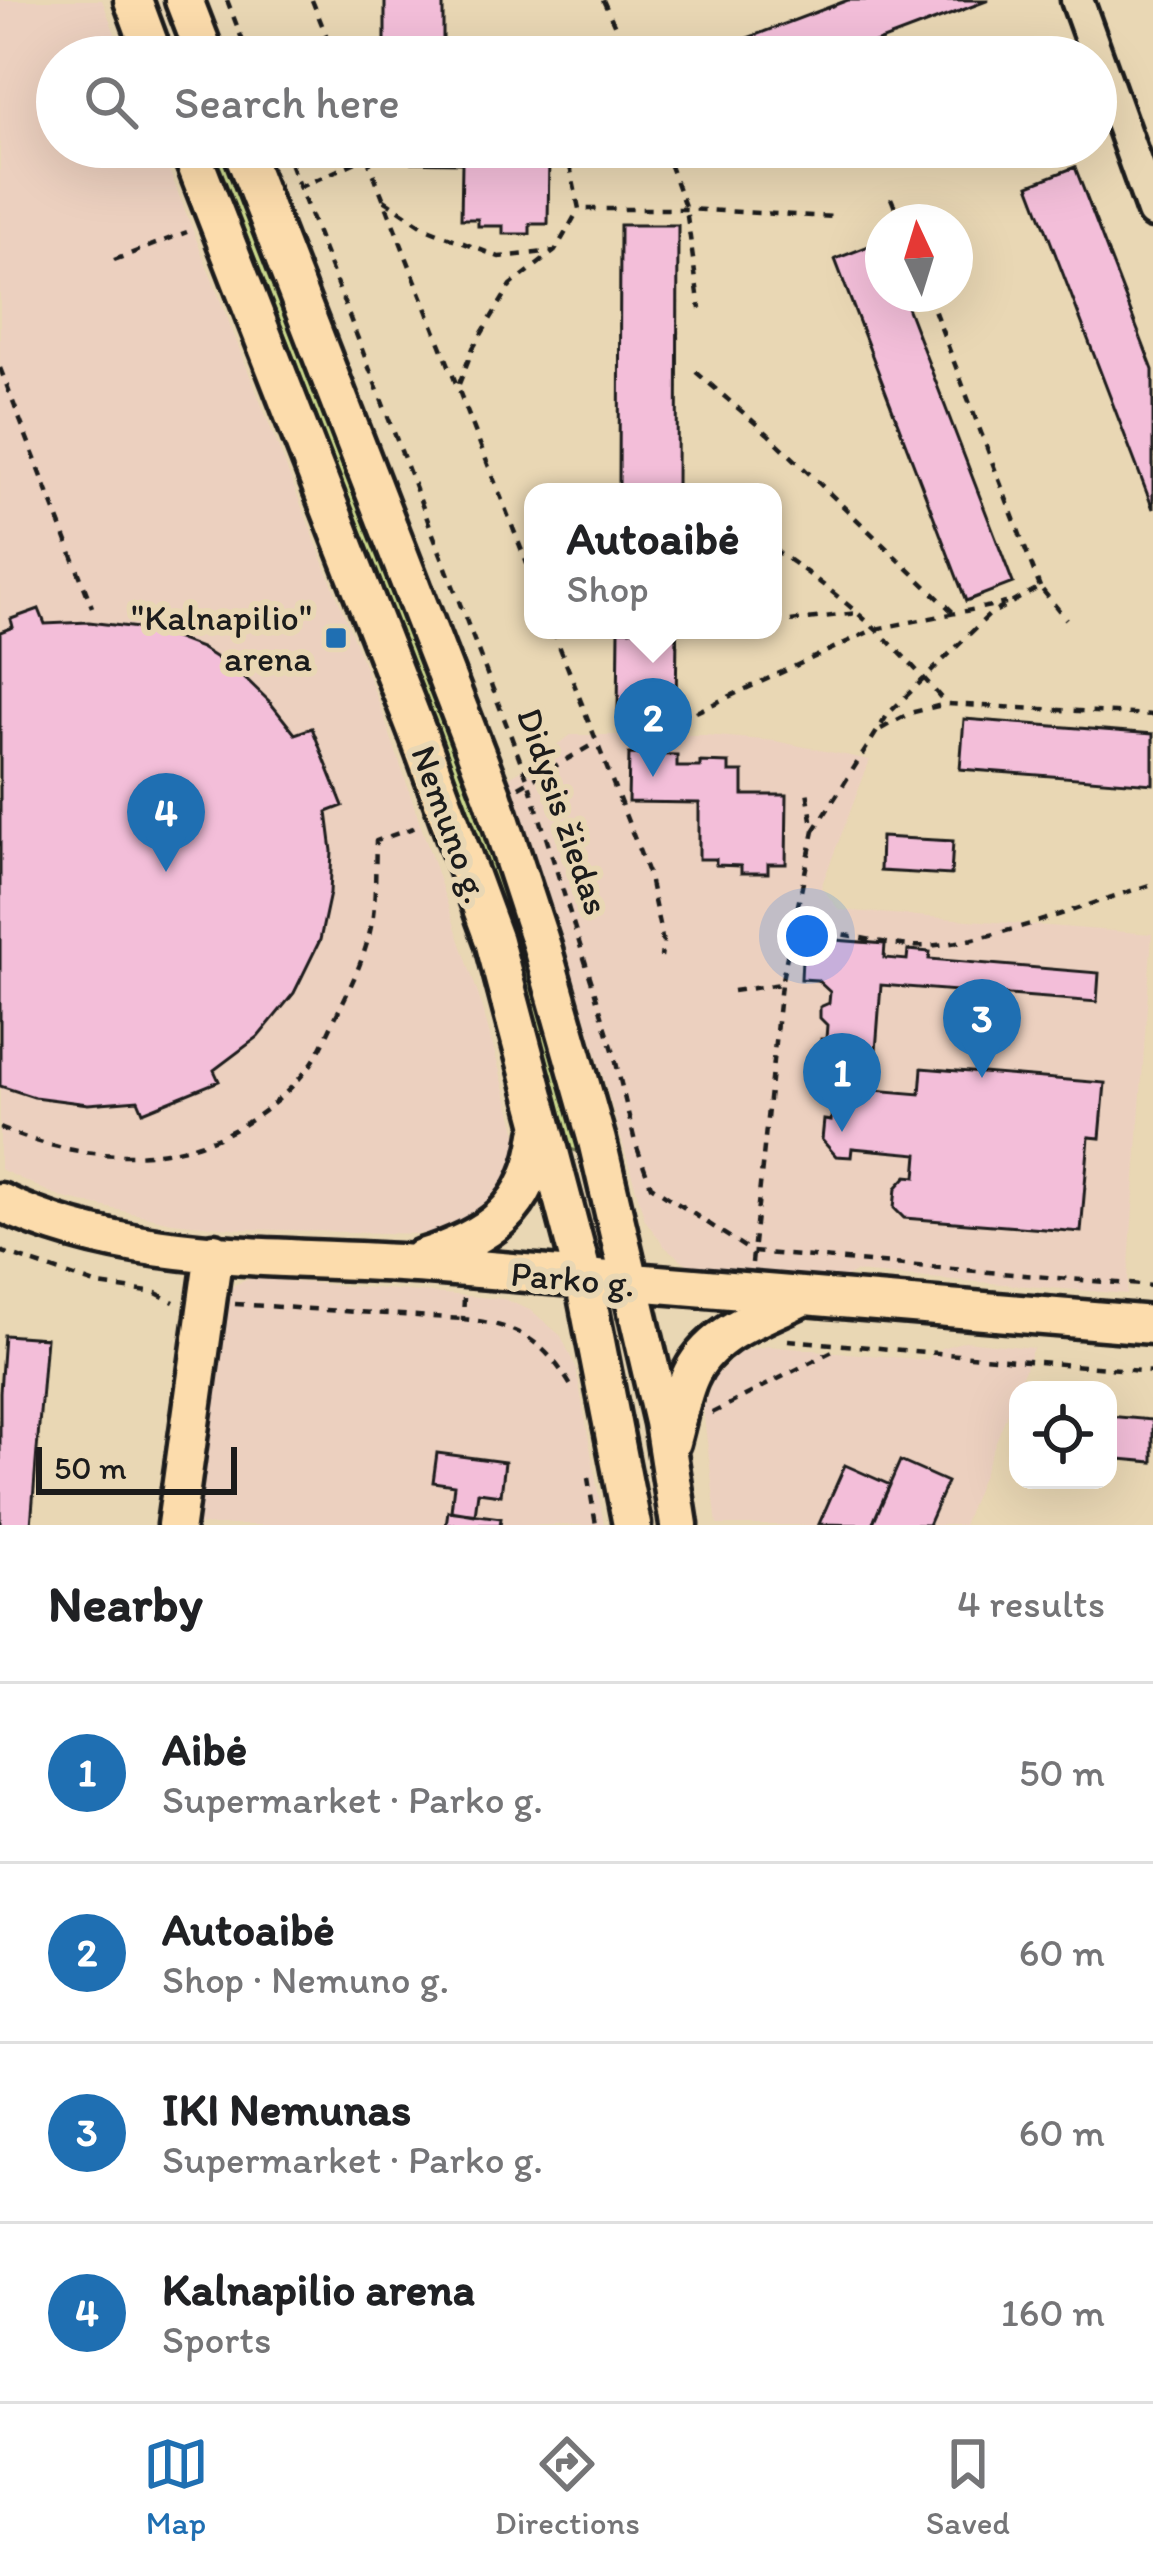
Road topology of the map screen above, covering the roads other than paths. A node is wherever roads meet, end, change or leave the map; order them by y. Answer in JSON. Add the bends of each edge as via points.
{"nodes":[{"id":1,"x":133,"y":0,"type":"edge"},
{"id":2,"x":184,"y":0,"type":"edge"},
{"id":3,"x":1077,"y":0,"type":"edge"},
{"id":4,"x":146,"y":36,"type":"edge"},
{"id":5,"x":198,"y":36,"type":"edge"},
{"id":6,"x":1091,"y":36,"type":"edge"},
{"id":7,"x":1117,"y":100,"type":"edge"},
{"id":8,"x":197,"y":168,"type":"edge"},
{"id":9,"x":249,"y":168,"type":"edge"},
{"id":10,"x":1146,"y":172,"type":"edge"},
{"id":11,"x":1153,"y":212,"type":"edge"},
{"id":12,"x":542,"y":1119,"type":"junction"},
{"id":13,"x":0,"y":1202,"type":"edge"},
{"id":14,"x":214,"y":1252,"type":"junction"},
{"id":15,"x":406,"y":1264,"type":"junction"},
{"id":16,"x":584,"y":1280,"type":"junction"},
{"id":17,"x":630,"y":1283,"type":"junction"},
{"id":18,"x":800,"y":1298,"type":"junction"},
{"id":19,"x":1153,"y":1325,"type":"edge"},
{"id":20,"x":672,"y":1437,"type":"junction"},
{"id":21,"x":176,"y":1525,"type":"edge"},
{"id":22,"x":632,"y":1525,"type":"edge"},
{"id":23,"x":679,"y":1525,"type":"edge"}],
"edges":[{"from":1,"to":4,"type":"main road"},
{"from":2,"to":5,"type":"main road"},
{"from":3,"to":6,"type":"street"},
{"from":7,"to":10,"type":"street"},
{"from":8,"to":12,"type":"main road","name":"Nemuno g.","via":[[449,815],[494,941]]},
{"from":9,"to":17,"type":"main road","name":"Nemuno g.","via":[[493,797],[597,1141]]},
{"from":10,"to":11,"type":"street"},
{"from":12,"to":15,"type":"main road","via":[[531,1177],[505,1216],[467,1244]]},
{"from":12,"to":16,"type":"main road","name":"Nemuno g."},
{"from":13,"to":14,"type":"main road","name":"Parko g.","via":[[135,1244]]},
{"from":14,"to":15,"type":"main road","name":"Parko g."},
{"from":14,"to":21,"type":"main road"},
{"from":15,"to":16,"type":"main road","name":"Parko g."},
{"from":16,"to":17,"type":"main road","name":"Parko g."},
{"from":16,"to":22,"type":"main road","name":"Nemuno g."},
{"from":17,"to":18,"type":"main road","name":"Parko g."},
{"from":17,"to":20,"type":"main road","name":"Nemuno g."},
{"from":18,"to":19,"type":"main road","name":"Parko g."},
{"from":18,"to":20,"type":"main road","via":[[704,1352]]},
{"from":20,"to":23,"type":"main road","name":"Nemuno g."}]}
